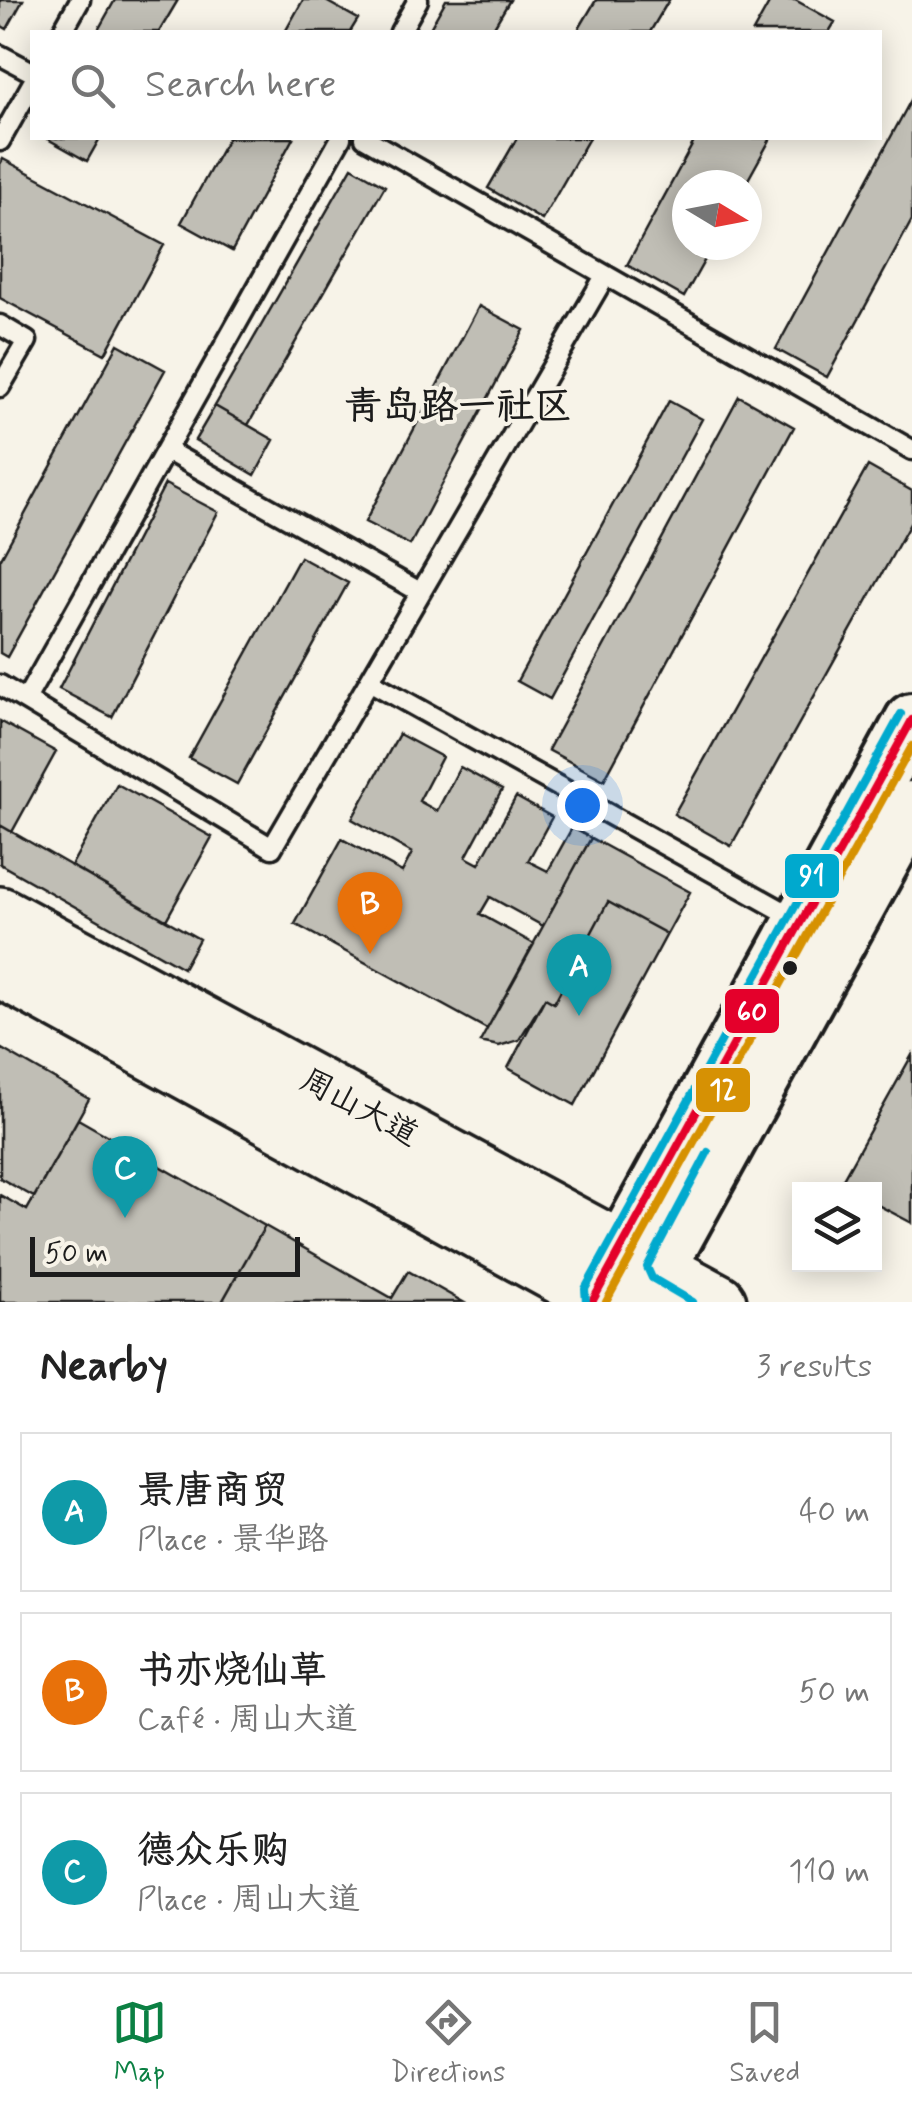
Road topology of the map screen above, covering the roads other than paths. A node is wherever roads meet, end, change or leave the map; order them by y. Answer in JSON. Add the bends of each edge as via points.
{"nodes":[{"id":1,"x":80,"y":0,"type":"edge"},
{"id":2,"x":417,"y":0,"type":"edge"},
{"id":3,"x":63,"y":30,"type":"edge"},
{"id":4,"x":401,"y":30,"type":"edge"},
{"id":5,"x":0,"y":55,"type":"edge"},
{"id":6,"x":30,"y":71,"type":"edge"},
{"id":7,"x":30,"y":88,"type":"edge"},
{"id":8,"x":340,"y":140,"type":"edge"},
{"id":9,"x":368,"y":140,"type":"edge"},
{"id":10,"x":0,"y":141,"type":"edge"},
{"id":11,"x":605,"y":276,"type":"junction"},
{"id":12,"x":0,"y":325,"type":"edge"},
{"id":13,"x":0,"y":387,"type":"edge"},
{"id":14,"x":166,"y":450,"type":"junction"},
{"id":15,"x":912,"y":450,"type":"edge"},
{"id":16,"x":420,"y":592,"type":"junction"},
{"id":17,"x":369,"y":681,"type":"junction"},
{"id":18,"x":0,"y":685,"type":"edge"},
{"id":19,"x":26,"y":699,"type":"junction"},
{"id":20,"x":912,"y":720,"type":"edge"},
{"id":21,"x":912,"y":808,"type":"edge"},
{"id":22,"x":0,"y":915,"type":"edge"},
{"id":23,"x":802,"y":922,"type":"junction"},
{"id":24,"x":0,"y":969,"type":"edge"},
{"id":25,"x":619,"y":1287,"type":"edge"},
{"id":26,"x":718,"y":1302,"type":"edge"}],
"edges":[{"from":1,"to":3,"type":"lane"},
{"from":2,"to":4,"type":"lane"},
{"from":5,"to":6,"type":"lane"},
{"from":7,"to":10,"type":"lane"},
{"from":8,"to":14,"type":"lane"},
{"from":9,"to":11,"type":"lane"},
{"from":11,"to":15,"type":"lane"},
{"from":11,"to":16,"type":"lane"},
{"from":12,"to":13,"type":"lane","via":[[27,341]]},
{"from":14,"to":16,"type":"lane"},
{"from":14,"to":19,"type":"lane"},
{"from":16,"to":17,"type":"lane"},
{"from":17,"to":19,"type":"lane","via":[[272,848]]},
{"from":17,"to":23,"type":"lane"},
{"from":18,"to":19,"type":"lane"},
{"from":20,"to":23,"type":"main road"},
{"from":21,"to":25,"type":"main road"},
{"from":22,"to":25,"type":"main road","name":"周山大道"},
{"from":23,"to":25,"type":"main road"},
{"from":24,"to":25,"type":"main road","name":"周山大道"},
{"from":25,"to":26,"type":"main road","name":"周山大道"}]}
